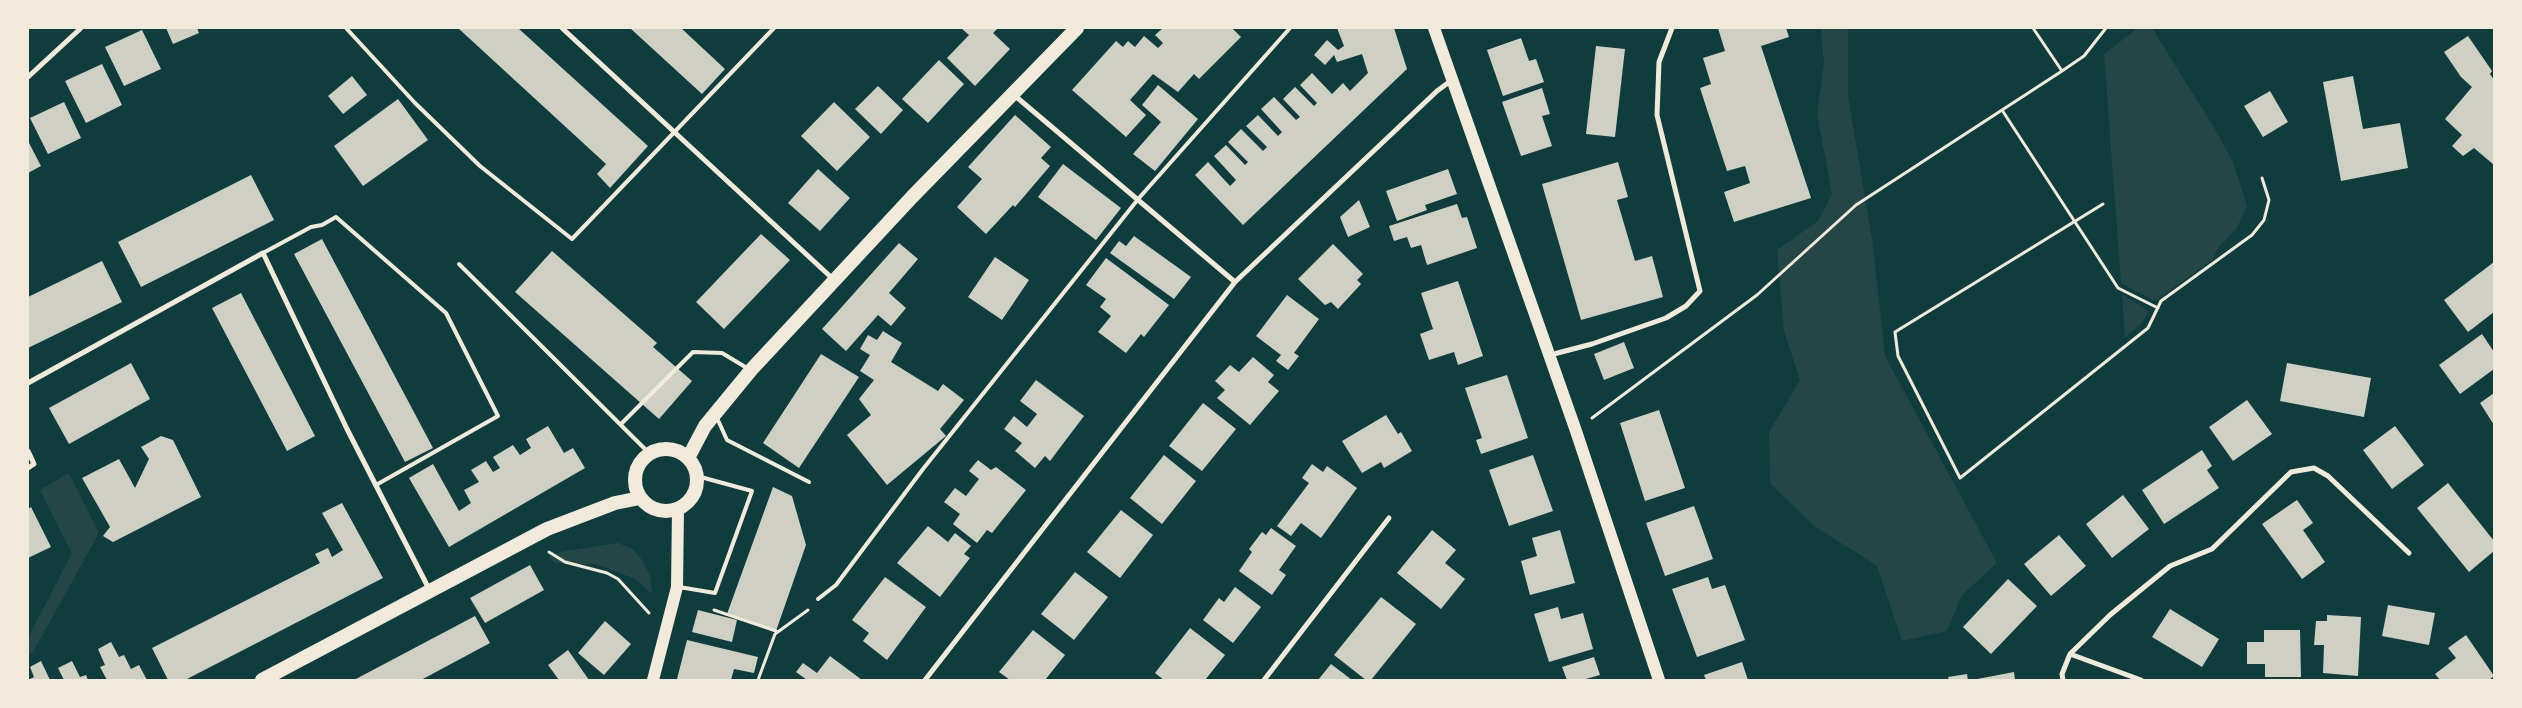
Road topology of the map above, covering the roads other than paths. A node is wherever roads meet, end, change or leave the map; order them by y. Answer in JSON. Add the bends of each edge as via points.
{"nodes":[{"id":1,"x":81,"y":28,"type":"edge"},
{"id":2,"x":346,"y":28,"type":"edge"},
{"id":3,"x":562,"y":28,"type":"edge"},
{"id":4,"x":774,"y":28,"type":"edge"},
{"id":5,"x":1076,"y":28,"type":"edge"},
{"id":6,"x":1290,"y":28,"type":"edge"},
{"id":7,"x":1434,"y":28,"type":"edge"},
{"id":8,"x":1672,"y":28,"type":"edge"},
{"id":9,"x":28,"y":77,"type":"edge"},
{"id":10,"x":1452,"y":80,"type":"junction"},
{"id":11,"x":1012,"y":93,"type":"junction"},
{"id":12,"x":672,"y":131,"type":"junction"},
{"id":13,"x":1139,"y":198,"type":"junction"},
{"id":14,"x":263,"y":253,"type":"junction"},
{"id":15,"x":459,"y":264,"type":"dead end"},
{"id":16,"x":834,"y":280,"type":"junction"},
{"id":17,"x":1235,"y":282,"type":"junction"},
{"id":18,"x":1548,"y":356,"type":"junction"},
{"id":19,"x":751,"y":370,"type":"junction"},
{"id":20,"x":28,"y":383,"type":"edge"},
{"id":21,"x":715,"y":414,"type":"junction"},
{"id":22,"x":621,"y":424,"type":"junction"},
{"id":23,"x":28,"y":450,"type":"edge"},
{"id":24,"x":650,"y":454,"type":"junction"},
{"id":25,"x":688,"y":458,"type":"junction"},
{"id":26,"x":28,"y":468,"type":"edge"},
{"id":27,"x":697,"y":476,"type":"junction"},
{"id":28,"x":809,"y":482,"type":"dead end"},
{"id":29,"x":376,"y":486,"type":"junction"},
{"id":30,"x":640,"y":498,"type":"junction"},
{"id":31,"x":678,"y":509,"type":"junction"},
{"id":32,"x":1390,"y":518,"type":"dead end"},
{"id":33,"x":2409,"y":553,"type":"dead end"},
{"id":34,"x":677,"y":587,"type":"junction"},
{"id":35,"x":430,"y":592,"type":"junction"},
{"id":36,"x":818,"y":599,"type":"road end"},
{"id":37,"x":2070,"y":654,"type":"junction"},
{"id":38,"x":262,"y":680,"type":"edge"},
{"id":39,"x":653,"y":680,"type":"edge"},
{"id":40,"x":925,"y":680,"type":"edge"},
{"id":41,"x":1264,"y":680,"type":"edge"},
{"id":42,"x":1659,"y":680,"type":"edge"},
{"id":43,"x":2063,"y":680,"type":"edge"},
{"id":44,"x":2141,"y":680,"type":"edge"}],
"edges":[{"from":1,"to":9,"type":"street"},
{"from":2,"to":12,"type":"lane","via":[[415,103],[480,166],[572,239]]},
{"from":3,"to":12,"type":"street"},
{"from":4,"to":12,"type":"lane"},
{"from":5,"to":11,"type":"highway"},
{"from":6,"to":13,"type":"lane"},
{"from":7,"to":10,"type":"main road"},
{"from":8,"to":18,"type":"street","via":[[1659,62],[1657,115],[1700,291],[1686,306],[1666,318]]},
{"from":10,"to":17,"type":"street"},
{"from":10,"to":18,"type":"main road"},
{"from":11,"to":13,"type":"street"},
{"from":11,"to":16,"type":"highway"},
{"from":12,"to":16,"type":"street"},
{"from":13,"to":17,"type":"street"},
{"from":13,"to":36,"type":"lane","via":[[923,469],[836,585]]},
{"from":14,"to":20,"type":"street"},
{"from":14,"to":29,"type":"street"},
{"from":14,"to":29,"type":"lane","via":[[336,217],[446,313],[498,416]]},
{"from":15,"to":22,"type":"lane"},
{"from":16,"to":19,"type":"highway"},
{"from":17,"to":40,"type":"street"},
{"from":18,"to":42,"type":"main road"},
{"from":19,"to":21,"type":"highway"},
{"from":19,"to":22,"type":"lane","via":[[722,353],[693,352]]},
{"from":21,"to":25,"type":"highway"},
{"from":21,"to":28,"type":"lane","via":[[727,440]]},
{"from":22,"to":24,"type":"lane"},
{"from":23,"to":26,"type":"street","via":[[34,464]]},
{"from":24,"to":25,"type":"highway","via":[[670,449]]},
{"from":24,"to":30,"type":"highway","via":[[640,464],[635,479]]},
{"from":25,"to":27,"type":"highway"},
{"from":27,"to":31,"type":"highway","via":[[693,496]]},
{"from":27,"to":34,"type":"lane","via":[[752,491],[715,594]]},
{"from":29,"to":35,"type":"street"},
{"from":30,"to":31,"type":"highway","via":[[657,510]]},
{"from":30,"to":35,"type":"highway","via":[[616,503],[547,529]]},
{"from":31,"to":34,"type":"main road"},
{"from":32,"to":41,"type":"street"},
{"from":33,"to":37,"type":"street","via":[[2328,476],[2314,468],[2291,472],[2212,549],[2170,566],[2110,615]]},
{"from":34,"to":39,"type":"main road"},
{"from":35,"to":38,"type":"highway"},
{"from":37,"to":43,"type":"street","via":[[2062,674]]},
{"from":37,"to":44,"type":"street"}]}
